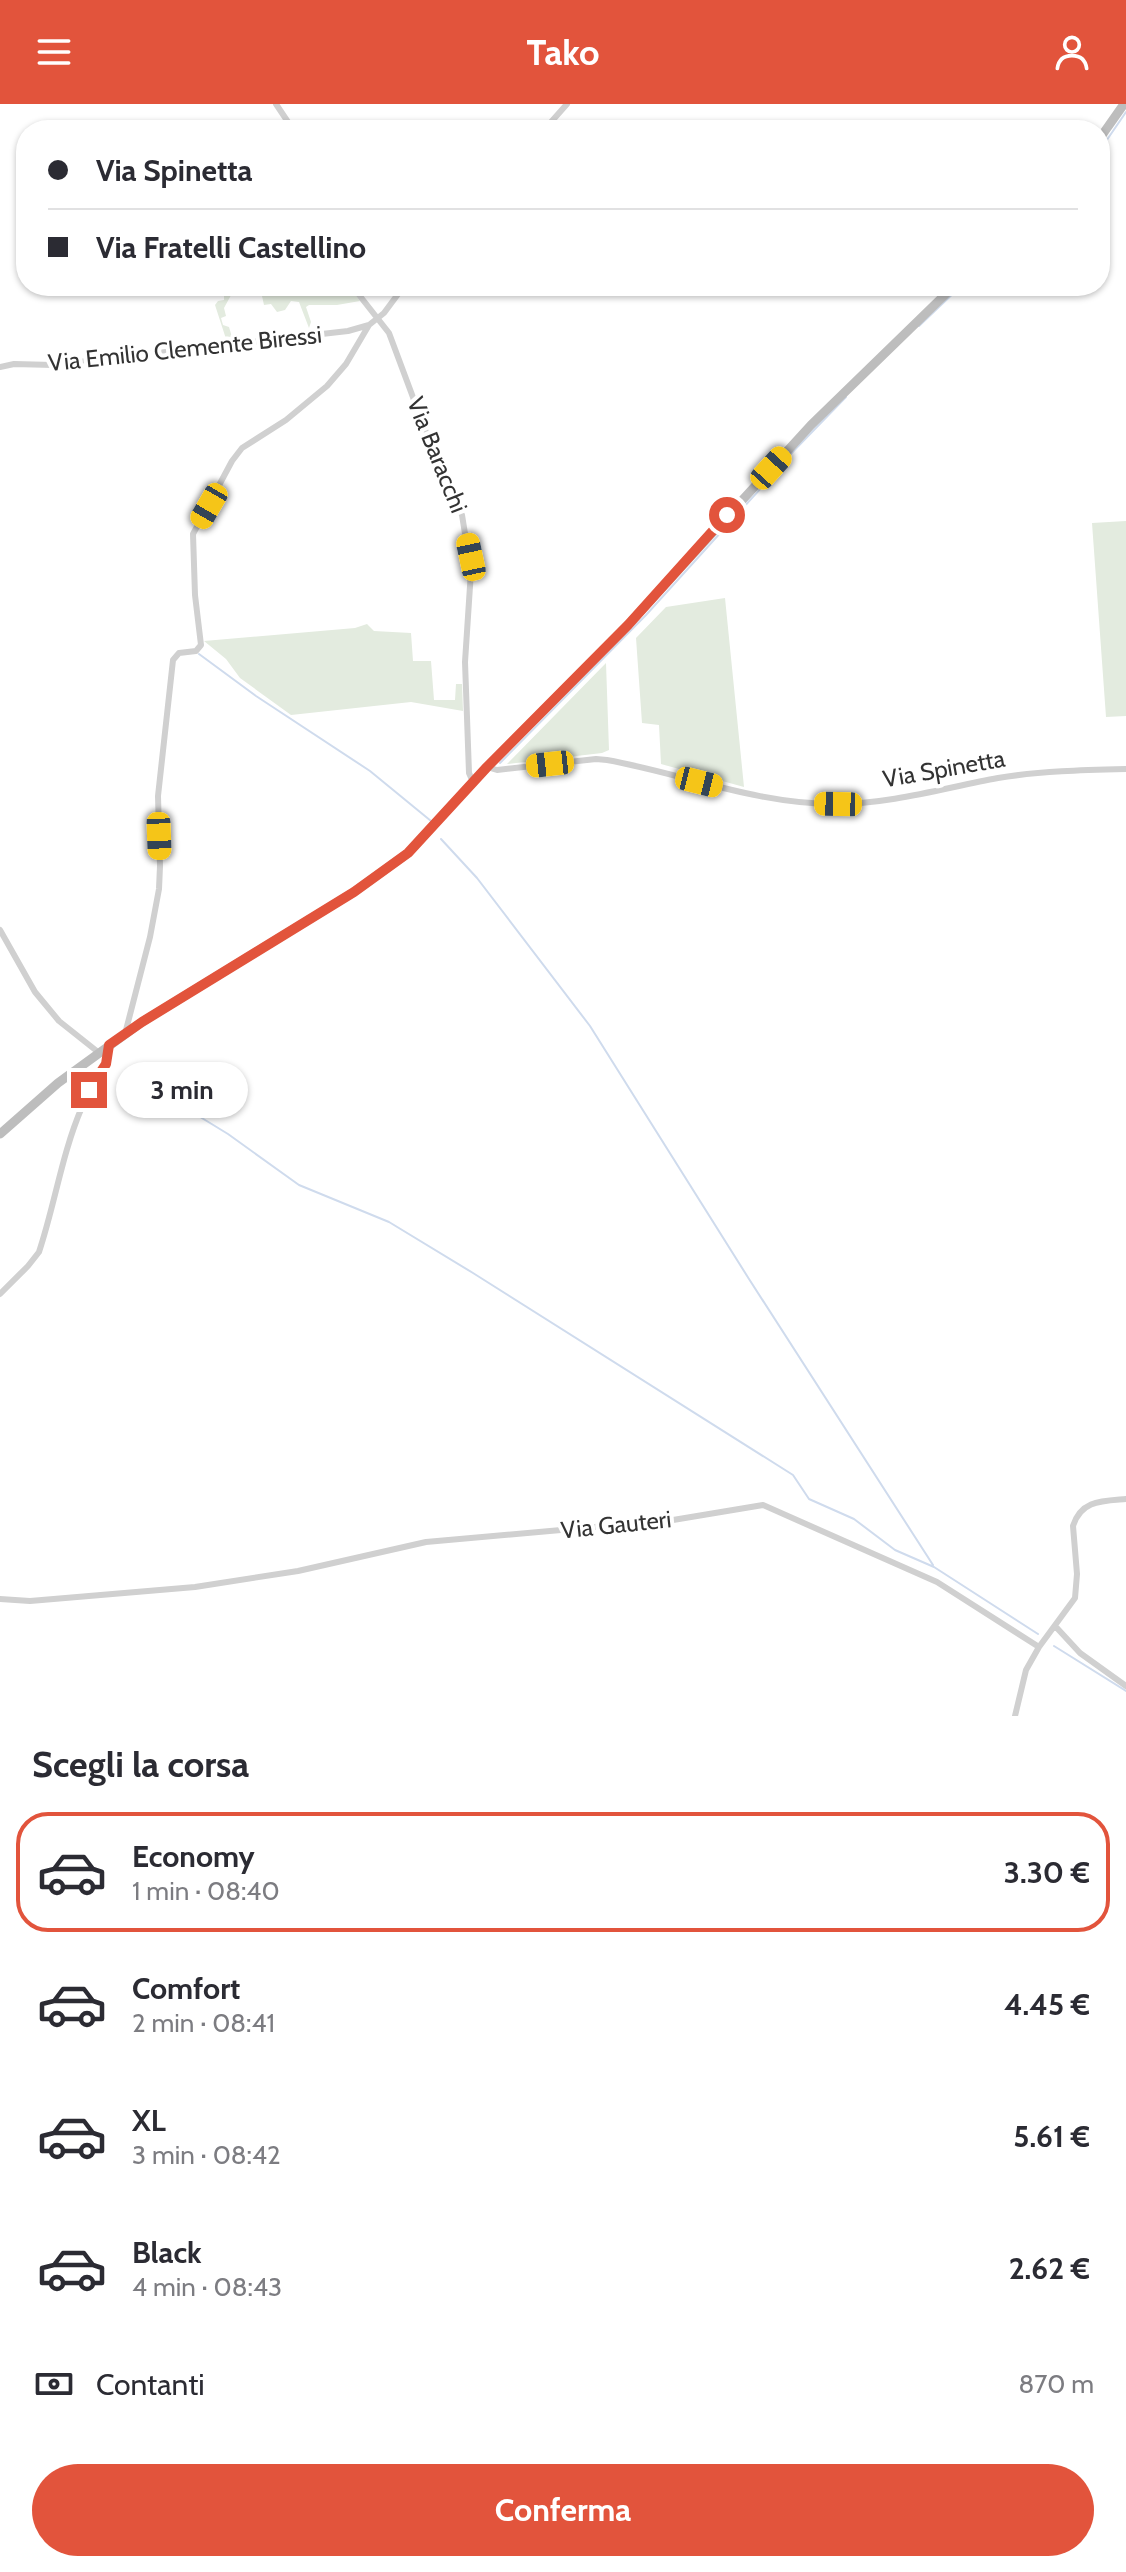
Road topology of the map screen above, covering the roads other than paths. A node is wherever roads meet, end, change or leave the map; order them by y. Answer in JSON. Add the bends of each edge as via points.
{"nodes":[{"id":1,"x":567,"y":104,"type":"edge"},
{"id":2,"x":1124,"y":104,"type":"edge"},
{"id":3,"x":553,"y":120,"type":"edge"},
{"id":4,"x":1110,"y":124,"type":"edge"},
{"id":5,"x":360,"y":296,"type":"edge"},
{"id":6,"x":397,"y":296,"type":"edge"},
{"id":7,"x":944,"y":296,"type":"edge"},
{"id":8,"x":378,"y":317,"type":"junction"},
{"id":9,"x":369,"y":325,"type":"junction"},
{"id":10,"x":0,"y":367,"type":"edge"},
{"id":11,"x":487,"y":767,"type":"junction"},
{"id":12,"x":1126,"y":769,"type":"edge"},
{"id":13,"x":473,"y":782,"type":"junction"},
{"id":14,"x":0,"y":930,"type":"edge"},
{"id":15,"x":125,"y":1034,"type":"junction"},
{"id":16,"x":109,"y":1045,"type":"junction"},
{"id":17,"x":98,"y":1052,"type":"junction"},
{"id":18,"x":0,"y":1134,"type":"edge"},
{"id":19,"x":0,"y":1294,"type":"edge"},
{"id":20,"x":1126,"y":1499,"type":"edge"},
{"id":21,"x":0,"y":1599,"type":"edge"},
{"id":22,"x":1056,"y":1627,"type":"junction"},
{"id":23,"x":1039,"y":1647,"type":"junction"},
{"id":24,"x":1126,"y":1686,"type":"edge"},
{"id":25,"x":1015,"y":1716,"type":"edge"}],
"edges":[{"from":1,"to":3,"type":"street"},
{"from":2,"to":4,"type":"main road"},
{"from":5,"to":8,"type":"street","name":"Via Baracchi"},
{"from":6,"to":8,"type":"street","name":"Via Emilio Clemente Biressi"},
{"from":7,"to":11,"type":"main road","via":[[790,446],[628,625]]},
{"from":8,"to":9,"type":"street","name":"Via Emilio Clemente Biressi"},
{"from":8,"to":13,"type":"street","name":"Via Baracchi","via":[[459,507],[468,543],[465,678]]},
{"from":9,"to":10,"type":"street","name":"Via Emilio Clemente Biressi","via":[[53,365]]},
{"from":9,"to":15,"type":"street","name":"Via Emilio Clemente Biressi","via":[[327,386],[242,448],[193,534],[201,645],[173,660],[158,796],[159,889]]},
{"from":11,"to":12,"type":"street","name":"Via Spinetta","via":[[607,760],[798,804],[878,801],[1001,778]]},
{"from":11,"to":13,"type":"main road"},
{"from":13,"to":15,"type":"main road","via":[[383,874]]},
{"from":14,"to":17,"type":"street","via":[[43,1002]]},
{"from":15,"to":16,"type":"main road"},
{"from":16,"to":17,"type":"main road"},
{"from":16,"to":19,"type":"street","via":[[106,1064],[71,1132],[39,1252]]},
{"from":17,"to":18,"type":"main road"},
{"from":20,"to":22,"type":"street","via":[[1089,1504],[1078,1513],[1073,1526],[1075,1598]]},
{"from":21,"to":23,"type":"street","name":"Via Gauteri","via":[[203,1586],[426,1542],[673,1520],[763,1505],[937,1582]]},
{"from":22,"to":23,"type":"street"},
{"from":22,"to":24,"type":"street","via":[[1080,1653]]},
{"from":23,"to":25,"type":"street","via":[[1021,1682]]}]}
